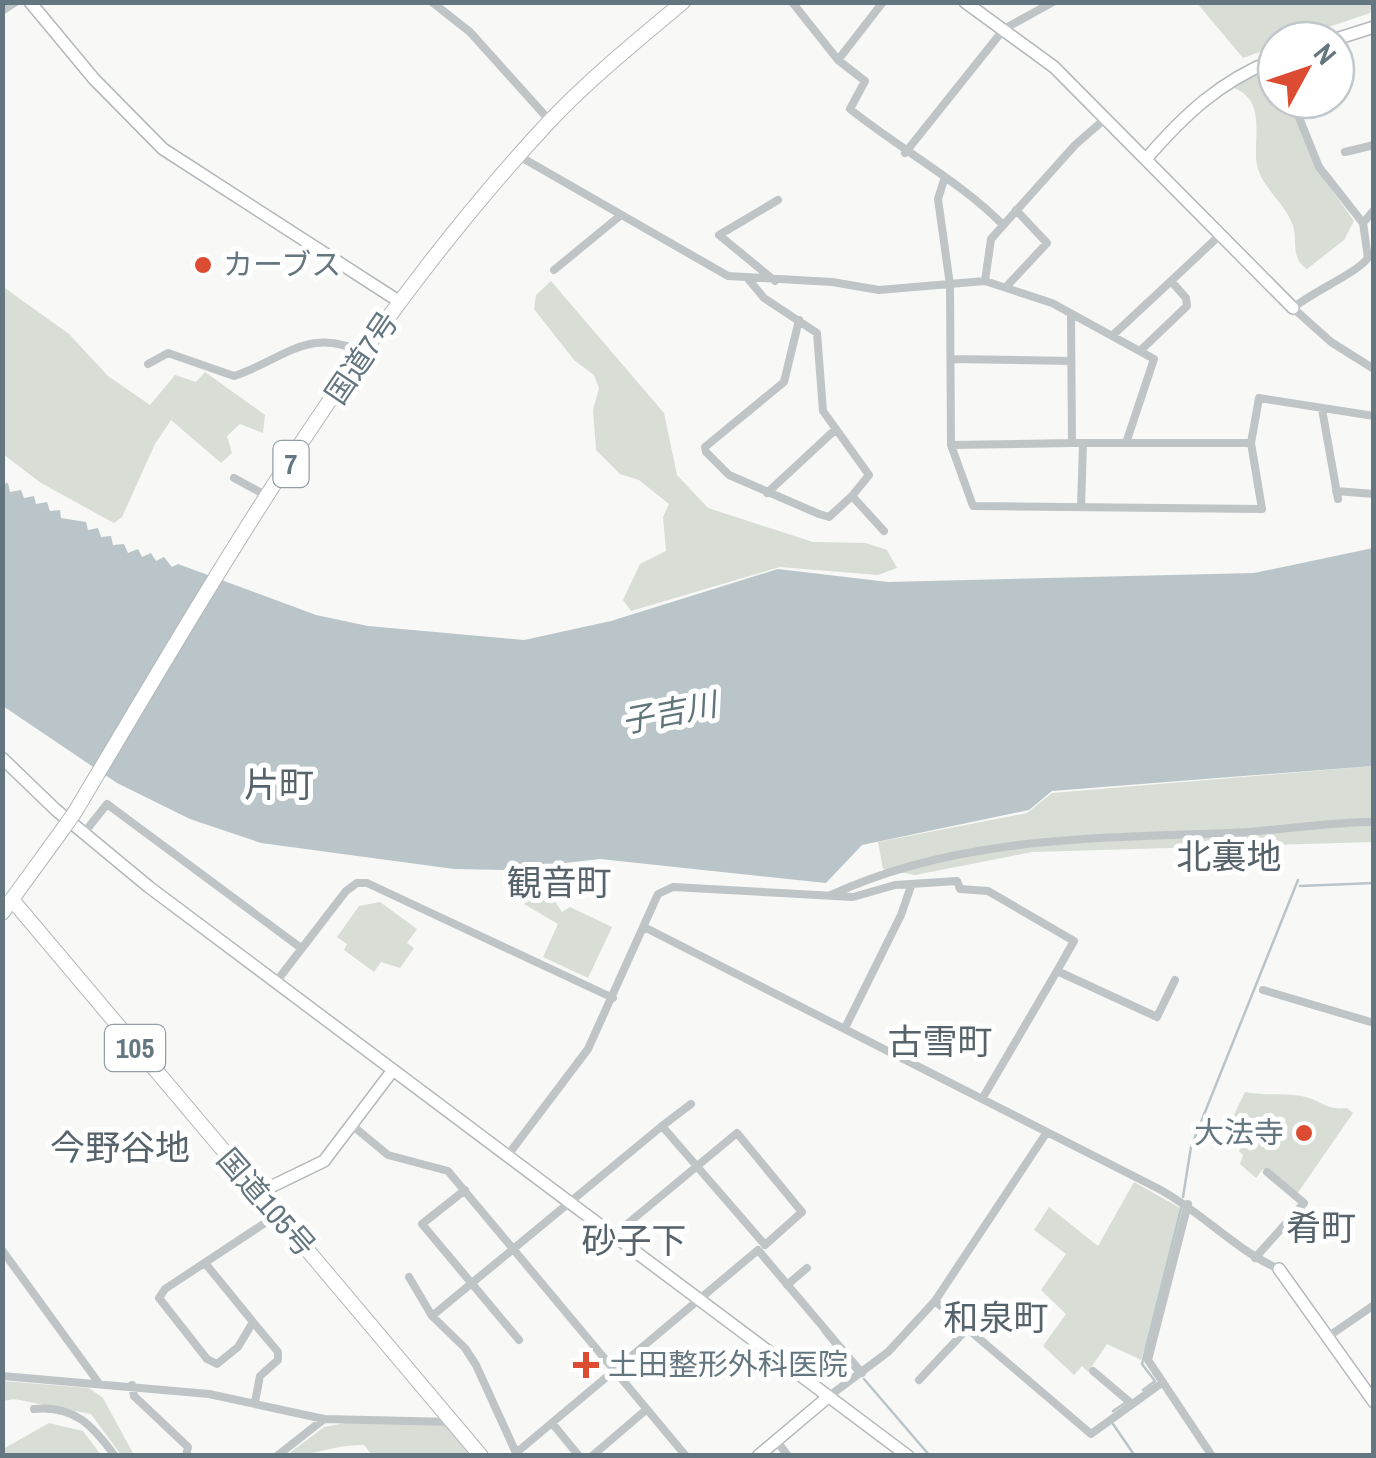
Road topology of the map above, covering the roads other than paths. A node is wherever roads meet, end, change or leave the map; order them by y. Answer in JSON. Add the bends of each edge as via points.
{"nodes":[{"id":1,"x":16,"y":2,"type":"edge"},
{"id":2,"x":30,"y":2,"type":"edge"},
{"id":3,"x":432,"y":2,"type":"edge"},
{"id":4,"x":683,"y":2,"type":"edge"},
{"id":5,"x":792,"y":2,"type":"edge"},
{"id":6,"x":883,"y":2,"type":"edge"},
{"id":7,"x":964,"y":2,"type":"edge"},
{"id":8,"x":1053,"y":2,"type":"edge"},
{"id":9,"x":2,"y":11,"type":"edge"},
{"id":10,"x":1004,"y":29,"type":"junction"},
{"id":11,"x":838,"y":60,"type":"junction"},
{"id":12,"x":1256,"y":68,"type":"edge"},
{"id":13,"x":1106,"y":118,"type":"junction"},
{"id":14,"x":1300,"y":120,"type":"edge"},
{"id":15,"x":550,"y":121,"type":"junction"},
{"id":16,"x":1374,"y":145,"type":"edge"},
{"id":17,"x":1345,"y":152,"type":"dead end"},
{"id":18,"x":905,"y":153,"type":"junction"},
{"id":19,"x":519,"y":156,"type":"junction"},
{"id":20,"x":1146,"y":159,"type":"junction"},
{"id":21,"x":944,"y":180,"type":"junction"},
{"id":22,"x":778,"y":200,"type":"dead end"},
{"id":23,"x":1016,"y":210,"type":"junction"},
{"id":24,"x":1374,"y":210,"type":"edge"},
{"id":25,"x":621,"y":215,"type":"junction"},
{"id":26,"x":1364,"y":223,"type":"junction"},
{"id":27,"x":1003,"y":225,"type":"junction"},
{"id":28,"x":1220,"y":235,"type":"junction"},
{"id":29,"x":554,"y":270,"type":"dead end"},
{"id":30,"x":749,"y":280,"type":"junction"},
{"id":31,"x":775,"y":280,"type":"junction"},
{"id":32,"x":1171,"y":280,"type":"junction"},
{"id":33,"x":985,"y":281,"type":"junction"},
{"id":34,"x":950,"y":284,"type":"junction"},
{"id":35,"x":1007,"y":286,"type":"junction"},
{"id":36,"x":400,"y":302,"type":"junction"},
{"id":37,"x":1293,"y":308,"type":"junction"},
{"id":38,"x":1071,"y":316,"type":"junction"},
{"id":39,"x":799,"y":320,"type":"junction"},
{"id":40,"x":1113,"y":336,"type":"junction"},
{"id":41,"x":1142,"y":348,"type":"junction"},
{"id":42,"x":364,"y":354,"type":"junction"},
{"id":43,"x":951,"y":358,"type":"junction"},
{"id":44,"x":1071,"y":361,"type":"junction"},
{"id":45,"x":148,"y":364,"type":"dead end"},
{"id":46,"x":1374,"y":369,"type":"edge"},
{"id":47,"x":1322,"y":409,"type":"junction"},
{"id":48,"x":1374,"y":416,"type":"edge"},
{"id":49,"x":836,"y":429,"type":"junction"},
{"id":50,"x":1072,"y":443,"type":"junction"},
{"id":51,"x":1126,"y":443,"type":"junction"},
{"id":52,"x":1251,"y":443,"type":"junction"},
{"id":53,"x":1083,"y":444,"type":"junction"},
{"id":54,"x":951,"y":445,"type":"junction"},
{"id":55,"x":234,"y":478,"type":"dead end"},
{"id":56,"x":766,"y":493,"type":"junction"},
{"id":57,"x":1374,"y":494,"type":"edge"},
{"id":58,"x":852,"y":496,"type":"junction"},
{"id":59,"x":269,"y":497,"type":"junction"},
{"id":60,"x":1080,"y":508,"type":"junction"},
{"id":61,"x":884,"y":531,"type":"dead end"},
{"id":62,"x":2,"y":758,"type":"edge"},
{"id":63,"x":1374,"y":822,"type":"edge"},
{"id":64,"x":84,"y":833,"type":"junction"},
{"id":65,"x":911,"y":886,"type":"junction"},
{"id":66,"x":827,"y":897,"type":"junction"},
{"id":67,"x":8,"y":907,"type":"edge"},
{"id":68,"x":646,"y":928,"type":"junction"},
{"id":69,"x":301,"y":948,"type":"junction"},
{"id":70,"x":1057,"y":971,"type":"junction"},
{"id":71,"x":1174,"y":980,"type":"dead end"},
{"id":72,"x":276,"y":982,"type":"junction"},
{"id":73,"x":1264,"y":990,"type":"dead end"},
{"id":74,"x":613,"y":998,"type":"junction"},
{"id":75,"x":1374,"y":1023,"type":"edge"},
{"id":76,"x":845,"y":1028,"type":"junction"},
{"id":77,"x":393,"y":1070,"type":"junction"},
{"id":78,"x":982,"y":1099,"type":"junction"},
{"id":79,"x":691,"y":1104,"type":"dead end"},
{"id":80,"x":353,"y":1126,"type":"junction"},
{"id":81,"x":662,"y":1126,"type":"junction"},
{"id":82,"x":1047,"y":1132,"type":"junction"},
{"id":83,"x":508,"y":1155,"type":"junction"},
{"id":84,"x":696,"y":1167,"type":"junction"},
{"id":85,"x":1266,"y":1172,"type":"dead end"},
{"id":86,"x":465,"y":1190,"type":"junction"},
{"id":87,"x":256,"y":1194,"type":"junction"},
{"id":88,"x":570,"y":1200,"type":"junction"},
{"id":89,"x":1188,"y":1204,"type":"junction"},
{"id":90,"x":278,"y":1215,"type":"junction"},
{"id":91,"x":614,"y":1235,"type":"junction"},
{"id":92,"x":512,"y":1248,"type":"junction"},
{"id":93,"x":4,"y":1255,"type":"edge"},
{"id":94,"x":1255,"y":1258,"type":"junction"},
{"id":95,"x":204,"y":1263,"type":"junction"},
{"id":96,"x":807,"y":1268,"type":"dead end"},
{"id":97,"x":1279,"y":1268,"type":"joint"},
{"id":98,"x":409,"y":1276,"type":"dead end"},
{"id":99,"x":471,"y":1282,"type":"junction"},
{"id":100,"x":787,"y":1285,"type":"junction"},
{"id":101,"x":698,"y":1298,"type":"junction"},
{"id":102,"x":935,"y":1302,"type":"junction"},
{"id":103,"x":1374,"y":1305,"type":"edge"},
{"id":104,"x":432,"y":1316,"type":"junction"},
{"id":105,"x":253,"y":1322,"type":"junction"},
{"id":106,"x":967,"y":1330,"type":"junction"},
{"id":107,"x":1329,"y":1336,"type":"junction"},
{"id":108,"x":519,"y":1340,"type":"dead end"},
{"id":109,"x":615,"y":1370,"type":"junction"},
{"id":110,"x":1093,"y":1371,"type":"dead end"},
{"id":111,"x":862,"y":1373,"type":"junction"},
{"id":112,"x":2,"y":1376,"type":"edge"},
{"id":113,"x":919,"y":1380,"type":"dead end"},
{"id":114,"x":98,"y":1382,"type":"junction"},
{"id":115,"x":1163,"y":1382,"type":"junction"},
{"id":116,"x":132,"y":1385,"type":"junction"},
{"id":117,"x":828,"y":1397,"type":"junction"},
{"id":118,"x":255,"y":1402,"type":"junction"},
{"id":119,"x":1374,"y":1402,"type":"edge"},
{"id":120,"x":1132,"y":1404,"type":"junction"},
{"id":121,"x":34,"y":1408,"type":"dead end"},
{"id":122,"x":647,"y":1409,"type":"junction"},
{"id":123,"x":324,"y":1419,"type":"junction"},
{"id":124,"x":455,"y":1422,"type":"junction"},
{"id":125,"x":552,"y":1423,"type":"junction"},
{"id":126,"x":776,"y":1440,"type":"junction"},
{"id":127,"x":516,"y":1454,"type":"edge"},
{"id":128,"x":115,"y":1456,"type":"edge"},
{"id":129,"x":186,"y":1456,"type":"edge"},
{"id":130,"x":276,"y":1456,"type":"edge"},
{"id":131,"x":481,"y":1456,"type":"edge"},
{"id":132,"x":579,"y":1456,"type":"edge"},
{"id":133,"x":592,"y":1456,"type":"edge"},
{"id":134,"x":686,"y":1456,"type":"edge"},
{"id":135,"x":758,"y":1456,"type":"edge"},
{"id":136,"x":788,"y":1456,"type":"edge"},
{"id":137,"x":908,"y":1456,"type":"edge"},
{"id":138,"x":1212,"y":1456,"type":"edge"}],
"edges":[{"from":1,"to":9,"type":"street"},
{"from":2,"to":36,"type":"street","via":[[164,149]]},
{"from":3,"to":15,"type":"street","via":[[470,32]]},
{"from":4,"to":15,"type":"highway","name":"国道7号","number":"7"},
{"from":5,"to":11,"type":"street"},
{"from":6,"to":11,"type":"street"},
{"from":7,"to":10,"type":"street"},
{"from":8,"to":10,"type":"street"},
{"from":10,"to":13,"type":"street"},
{"from":10,"to":18,"type":"street"},
{"from":11,"to":18,"type":"street","via":[[866,81],[850,110]]},
{"from":12,"to":20,"type":"street","via":[[1204,98]]},
{"from":13,"to":20,"type":"street"},
{"from":13,"to":23,"type":"street"},
{"from":14,"to":26,"type":"street","via":[[1319,167]]},
{"from":15,"to":19,"type":"highway","name":"国道7号","number":"7"},
{"from":16,"to":17,"type":"street"},
{"from":18,"to":21,"type":"street"},
{"from":19,"to":25,"type":"street"},
{"from":19,"to":36,"type":"highway","name":"国道7号","number":"7"},
{"from":20,"to":28,"type":"street"},
{"from":21,"to":27,"type":"street"},
{"from":21,"to":34,"type":"street","via":[[938,199]]},
{"from":22,"to":31,"type":"street","via":[[719,235]]},
{"from":23,"to":27,"type":"street"},
{"from":23,"to":35,"type":"street","via":[[1047,248]]},
{"from":24,"to":26,"type":"street"},
{"from":25,"to":29,"type":"street"},
{"from":25,"to":30,"type":"street","via":[[691,259]]},
{"from":26,"to":37,"type":"street","via":[[1368,258],[1362,266]]},
{"from":27,"to":33,"type":"street","via":[[991,239]]},
{"from":28,"to":32,"type":"street"},
{"from":28,"to":37,"type":"street"},
{"from":30,"to":31,"type":"street"},
{"from":30,"to":39,"type":"street"},
{"from":31,"to":34,"type":"street","via":[[879,290]]},
{"from":32,"to":40,"type":"street"},
{"from":32,"to":41,"type":"street","via":[[1186,306]]},
{"from":33,"to":34,"type":"street"},
{"from":33,"to":35,"type":"street"},
{"from":34,"to":43,"type":"street"},
{"from":35,"to":38,"type":"street"},
{"from":36,"to":42,"type":"highway","name":"国道7号","number":"7"},
{"from":37,"to":46,"type":"street"},
{"from":38,"to":40,"type":"street"},
{"from":38,"to":44,"type":"street"},
{"from":39,"to":49,"type":"street","via":[[816,333],[819,399]]},
{"from":39,"to":56,"type":"street","via":[[784,382],[705,447],[729,475]]},
{"from":40,"to":41,"type":"street"},
{"from":41,"to":51,"type":"street","via":[[1154,363]]},
{"from":42,"to":45,"type":"street","via":[[349,346],[302,342],[234,376],[168,353]]},
{"from":42,"to":59,"type":"highway","name":"国道7号","number":"7"},
{"from":43,"to":44,"type":"street"},
{"from":43,"to":54,"type":"street"},
{"from":44,"to":50,"type":"street"},
{"from":47,"to":48,"type":"street"},
{"from":47,"to":52,"type":"street","via":[[1258,398]]},
{"from":47,"to":57,"type":"street","via":[[1337,495]]},
{"from":49,"to":56,"type":"street"},
{"from":49,"to":58,"type":"street","via":[[869,475]]},
{"from":50,"to":53,"type":"street"},
{"from":50,"to":54,"type":"street"},
{"from":51,"to":52,"type":"street"},
{"from":51,"to":53,"type":"street"},
{"from":52,"to":60,"type":"street","via":[[1262,509]]},
{"from":53,"to":60,"type":"street"},
{"from":54,"to":60,"type":"street","via":[[973,506]]},
{"from":55,"to":59,"type":"street"},
{"from":56,"to":58,"type":"street","via":[[829,516]]},
{"from":58,"to":61,"type":"street"},
{"from":59,"to":67,"type":"highway","name":"国道7号","number":"7","bridge":true,"via":[[75,812]]},
{"from":62,"to":64,"type":"street"},
{"from":63,"to":66,"type":"street","via":[[1050,838],[922,862]]},
{"from":64,"to":69,"type":"street","via":[[107,804]]},
{"from":64,"to":72,"type":"street"},
{"from":65,"to":66,"type":"street"},
{"from":65,"to":70,"type":"street","via":[[957,881],[960,889],[988,891],[1041,921],[1074,941]]},
{"from":65,"to":76,"type":"street"},
{"from":66,"to":68,"type":"street","via":[[673,888],[658,894]]},
{"from":67,"to":87,"type":"highway","name":"国道105号","number":"105"},
{"from":68,"to":74,"type":"street"},
{"from":68,"to":76,"type":"street"},
{"from":69,"to":72,"type":"street"},
{"from":69,"to":74,"type":"street","via":[[346,891],[368,883]]},
{"from":70,"to":71,"type":"street","via":[[1157,1017]]},
{"from":70,"to":78,"type":"street"},
{"from":72,"to":77,"type":"street"},
{"from":73,"to":75,"type":"street"},
{"from":74,"to":83,"type":"street","via":[[567,1082]]},
{"from":76,"to":78,"type":"street"},
{"from":77,"to":80,"type":"street"},
{"from":77,"to":83,"type":"street"},
{"from":78,"to":82,"type":"street"},
{"from":79,"to":81,"type":"street"},
{"from":80,"to":86,"type":"street","via":[[388,1155],[448,1172]]},
{"from":80,"to":87,"type":"street","via":[[324,1160]]},
{"from":81,"to":84,"type":"street"},
{"from":81,"to":88,"type":"street"},
{"from":82,"to":89,"type":"street"},
{"from":82,"to":102,"type":"street"},
{"from":83,"to":88,"type":"street"},
{"from":84,"to":84,"type":"street","via":[[737,1132],[802,1212],[764,1245]]},
{"from":84,"to":91,"type":"street"},
{"from":85,"to":94,"type":"street","via":[[1304,1203]]},
{"from":86,"to":92,"type":"street"},
{"from":86,"to":99,"type":"street","via":[[422,1224]]},
{"from":87,"to":90,"type":"highway","name":"国道105号","number":"105"},
{"from":88,"to":91,"type":"street"},
{"from":88,"to":92,"type":"street"},
{"from":89,"to":94,"type":"street"},
{"from":89,"to":115,"type":"street","via":[[1148,1360]]},
{"from":90,"to":95,"type":"street"},
{"from":90,"to":124,"type":"highway","name":"国道105号","number":"105"},
{"from":91,"to":101,"type":"street"},
{"from":92,"to":99,"type":"street"},
{"from":92,"to":109,"type":"street"},
{"from":93,"to":114,"type":"street"},
{"from":94,"to":97,"type":"street"},
{"from":95,"to":105,"type":"street"},
{"from":95,"to":105,"type":"street","via":[[159,1298],[207,1359],[216,1364],[238,1347]]},
{"from":96,"to":100,"type":"street"},
{"from":97,"to":107,"type":"street"},
{"from":98,"to":104,"type":"street"},
{"from":99,"to":104,"type":"street"},
{"from":99,"to":108,"type":"street"},
{"from":100,"to":101,"type":"street","via":[[758,1250]]},
{"from":100,"to":111,"type":"street"},
{"from":101,"to":109,"type":"street"},
{"from":101,"to":117,"type":"street"},
{"from":102,"to":106,"type":"street"},
{"from":102,"to":111,"type":"street"},
{"from":103,"to":107,"type":"street"},
{"from":104,"to":127,"type":"street","via":[[471,1356]]},
{"from":105,"to":118,"type":"street","via":[[278,1352],[260,1376]]},
{"from":106,"to":113,"type":"street"},
{"from":106,"to":120,"type":"street","via":[[1091,1434]]},
{"from":107,"to":119,"type":"street"},
{"from":109,"to":122,"type":"street"},
{"from":109,"to":125,"type":"street"},
{"from":110,"to":120,"type":"street"},
{"from":111,"to":117,"type":"street"},
{"from":112,"to":114,"type":"street"},
{"from":114,"to":116,"type":"street"},
{"from":115,"to":120,"type":"street"},
{"from":115,"to":138,"type":"street"},
{"from":116,"to":118,"type":"street"},
{"from":116,"to":129,"type":"street","via":[[134,1396],[188,1447]]},
{"from":117,"to":126,"type":"street"},
{"from":117,"to":137,"type":"street"},
{"from":118,"to":123,"type":"street"},
{"from":121,"to":128,"type":"street","via":[[88,1420]]},
{"from":122,"to":133,"type":"street"},
{"from":122,"to":134,"type":"street"},
{"from":123,"to":124,"type":"street"},
{"from":123,"to":130,"type":"street"},
{"from":124,"to":131,"type":"highway","name":"国道105号","number":"105"},
{"from":125,"to":127,"type":"street"},
{"from":125,"to":132,"type":"street"},
{"from":126,"to":135,"type":"street"},
{"from":126,"to":136,"type":"street"}]}
